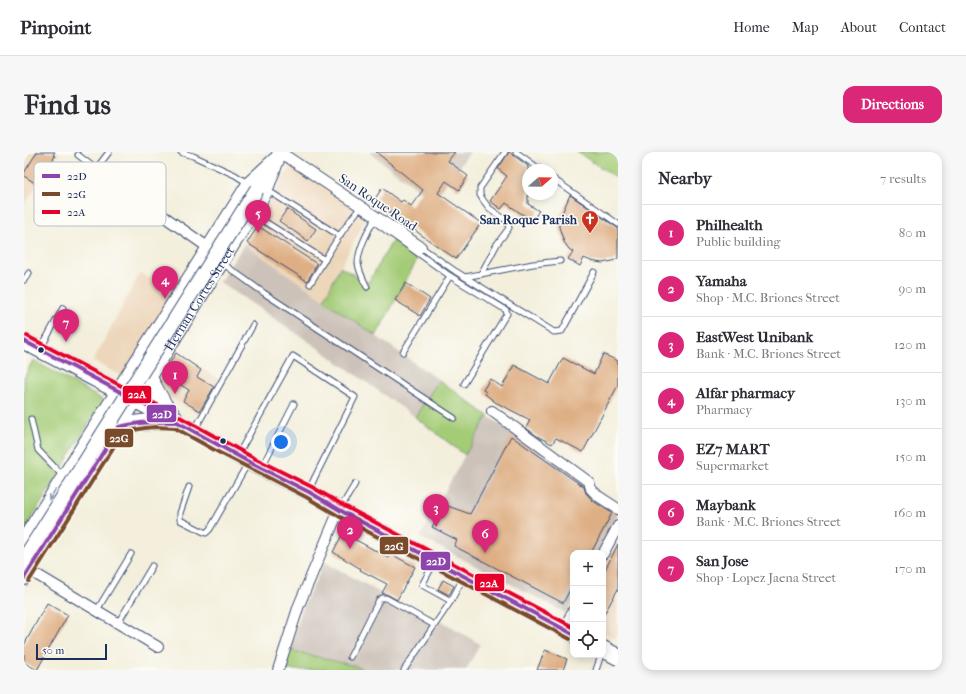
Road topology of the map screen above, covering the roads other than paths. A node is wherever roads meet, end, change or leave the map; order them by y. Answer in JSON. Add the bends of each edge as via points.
{"nodes":[{"id":1,"x":109,"y":152,"type":"edge"},
{"id":2,"x":182,"y":152,"type":"edge"},
{"id":3,"x":504,"y":152,"type":"edge"},
{"id":4,"x":516,"y":152,"type":"edge"},
{"id":5,"x":279,"y":154,"type":"edge"},
{"id":6,"x":78,"y":155,"type":"dead end"},
{"id":7,"x":87,"y":162,"type":"edge"},
{"id":8,"x":101,"y":162,"type":"edge"},
{"id":9,"x":533,"y":164,"type":"edge"},
{"id":10,"x":558,"y":182,"type":"edge"},
{"id":11,"x":257,"y":188,"type":"junction"},
{"id":12,"x":361,"y":207,"type":"junction"},
{"id":13,"x":252,"y":213,"type":"junction"},
{"id":14,"x":166,"y":218,"type":"edge"},
{"id":15,"x":374,"y":219,"type":"junction"},
{"id":16,"x":618,"y":224,"type":"edge"},
{"id":17,"x":340,"y":236,"type":"junction"},
{"id":18,"x":421,"y":247,"type":"joint"},
{"id":19,"x":209,"y":248,"type":"junction"},
{"id":20,"x":325,"y":260,"type":"junction"},
{"id":21,"x":560,"y":261,"type":"dead end"},
{"id":22,"x":221,"y":263,"type":"junction"},
{"id":23,"x":594,"y":272,"type":"dead end"},
{"id":24,"x":29,"y":273,"type":"dead end"},
{"id":25,"x":481,"y":274,"type":"junction"},
{"id":26,"x":450,"y":276,"type":"junction"},
{"id":27,"x":465,"y":277,"type":"junction"},
{"id":28,"x":24,"y":280,"type":"edge"},
{"id":29,"x":310,"y":284,"type":"dead end"},
{"id":30,"x":367,"y":287,"type":"dead end"},
{"id":31,"x":63,"y":308,"type":"dead end"},
{"id":32,"x":253,"y":325,"type":"dead end"},
{"id":33,"x":24,"y":340,"type":"edge"},
{"id":34,"x":40,"y":349,"type":"junction"},
{"id":35,"x":403,"y":352,"type":"dead end"},
{"id":36,"x":149,"y":378,"type":"junction"},
{"id":37,"x":464,"y":384,"type":"dead end"},
{"id":38,"x":118,"y":391,"type":"junction"},
{"id":39,"x":135,"y":400,"type":"junction"},
{"id":40,"x":294,"y":404,"type":"dead end"},
{"id":41,"x":492,"y":411,"type":"dead end"},
{"id":42,"x":454,"y":418,"type":"dead end"},
{"id":43,"x":31,"y":419,"type":"dead end"},
{"id":44,"x":177,"y":422,"type":"junction"},
{"id":45,"x":119,"y":427,"type":"junction"},
{"id":46,"x":194,"y":432,"type":"junction"},
{"id":47,"x":249,"y":462,"type":"junction"},
{"id":48,"x":64,"y":477,"type":"junction"},
{"id":49,"x":355,"y":484,"type":"dead end"},
{"id":50,"x":189,"y":487,"type":"dead end"},
{"id":51,"x":309,"y":492,"type":"junction"},
{"id":52,"x":618,"y":509,"type":"edge"},
{"id":53,"x":339,"y":510,"type":"junction"},
{"id":54,"x":618,"y":526,"type":"edge"},
{"id":55,"x":24,"y":540,"type":"edge"},
{"id":56,"x":605,"y":550,"type":"edge"},
{"id":57,"x":131,"y":554,"type":"dead end"},
{"id":58,"x":436,"y":560,"type":"junction"},
{"id":59,"x":152,"y":566,"type":"dead end"},
{"id":60,"x":26,"y":569,"type":"edge"},
{"id":61,"x":464,"y":575,"type":"junction"},
{"id":62,"x":451,"y":601,"type":"junction"},
{"id":63,"x":97,"y":610,"type":"junction"},
{"id":64,"x":118,"y":623,"type":"junction"},
{"id":65,"x":434,"y":625,"type":"junction"},
{"id":66,"x":568,"y":631,"type":"edge"},
{"id":67,"x":158,"y":647,"type":"dead end"},
{"id":68,"x":606,"y":651,"type":"edge"},
{"id":69,"x":350,"y":657,"type":"dead end"},
{"id":70,"x":618,"y":657,"type":"edge"},
{"id":71,"x":600,"y":658,"type":"edge"},
{"id":72,"x":278,"y":670,"type":"edge"},
{"id":73,"x":404,"y":670,"type":"edge"},
{"id":74,"x":596,"y":670,"type":"edge"}],
"edges":[{"from":1,"to":8,"type":"lane"},
{"from":2,"to":11,"type":"lane","via":[[235,175]]},
{"from":3,"to":25,"type":"lane","via":[[480,188],[480,195],[489,208],[507,220],[509,228]]},
{"from":4,"to":9,"type":"lane"},
{"from":5,"to":11,"type":"main road","name":"Hernan Cortes Street"},
{"from":5,"to":12,"type":"street","name":"San Roque Road"},
{"from":6,"to":7,"type":"lane"},
{"from":10,"to":16,"type":"lane"},
{"from":11,"to":13,"type":"main road","name":"Hernan Cortes Street","via":[[264,194]]},
{"from":11,"to":17,"type":"lane"},
{"from":11,"to":19,"type":"main road","name":"Hernan Cortes Street"},
{"from":11,"to":60,"type":"main road","name":"Hernan Cortes Street","bridge":true},
{"from":12,"to":15,"type":"street","name":"San Roque Road"},
{"from":12,"to":17,"type":"lane"},
{"from":13,"to":20,"type":"lane"},
{"from":13,"to":22,"type":"main road","name":"Hernan Cortes Street"},
{"from":14,"to":19,"type":"street"},
{"from":15,"to":18,"type":"street","name":"San Roque Road"},
{"from":15,"to":26,"type":"lane"},
{"from":15,"to":30,"type":"lane","via":[[360,250],[358,264]]},
{"from":17,"to":20,"type":"lane"},
{"from":18,"to":27,"type":"lane"},
{"from":19,"to":38,"type":"main road","name":"Hernan Cortes Street"},
{"from":20,"to":29,"type":"lane"},
{"from":21,"to":25,"type":"lane"},
{"from":22,"to":36,"type":"main road","name":"Hernan Cortes Street"},
{"from":22,"to":42,"type":"lane"},
{"from":23,"to":27,"type":"lane","via":[[562,331],[554,332]]},
{"from":24,"to":28,"type":"lane"},
{"from":25,"to":27,"type":"lane"},
{"from":26,"to":35,"type":"lane"},
{"from":26,"to":37,"type":"lane","via":[[506,310],[504,318]]},
{"from":31,"to":34,"type":"lane"},
{"from":32,"to":46,"type":"lane"},
{"from":33,"to":34,"type":"main road"},
{"from":34,"to":38,"type":"main road"},
{"from":36,"to":39,"type":"main road","name":"Hernan Cortes Street"},
{"from":36,"to":44,"type":"main road"},
{"from":38,"to":39,"type":"main road"},
{"from":38,"to":48,"type":"main road","name":"Hernan Cortes Street"},
{"from":39,"to":44,"type":"main road"},
{"from":39,"to":45,"type":"main road","name":"Hernan Cortes Street"},
{"from":40,"to":47,"type":"lane"},
{"from":41,"to":52,"type":"street","via":[[589,482],[591,489],[598,496]]},
{"from":43,"to":48,"type":"lane","via":[[38,450]]},
{"from":44,"to":45,"type":"main road","via":[[155,421]]},
{"from":44,"to":46,"type":"main road"},
{"from":45,"to":60,"type":"main road","name":"Hernan Cortes Street"},
{"from":46,"to":47,"type":"main road"},
{"from":47,"to":50,"type":"lane","via":[[206,533],[180,520]]},
{"from":47,"to":51,"type":"main road"},
{"from":47,"to":51,"type":"lane","via":[[293,356],[355,397],[314,477]]},
{"from":48,"to":55,"type":"main road","name":"Hernan Cortes Street","one_way":true},
{"from":49,"to":53,"type":"lane"},
{"from":51,"to":53,"type":"main road"},
{"from":53,"to":58,"type":"main road"},
{"from":53,"to":72,"type":"street","via":[[299,605]]},
{"from":54,"to":56,"type":"street"},
{"from":57,"to":63,"type":"lane"},
{"from":58,"to":61,"type":"main road"},
{"from":58,"to":62,"type":"lane","via":[[422,585]]},
{"from":59,"to":64,"type":"lane"},
{"from":60,"to":63,"type":"street"},
{"from":61,"to":62,"type":"lane"},
{"from":61,"to":66,"type":"main road"},
{"from":62,"to":65,"type":"lane"},
{"from":63,"to":64,"type":"street"},
{"from":64,"to":67,"type":"street"},
{"from":65,"to":69,"type":"lane","via":[[382,598]]},
{"from":65,"to":73,"type":"lane"},
{"from":68,"to":70,"type":"main road"},
{"from":71,"to":74,"type":"lane"}]}
